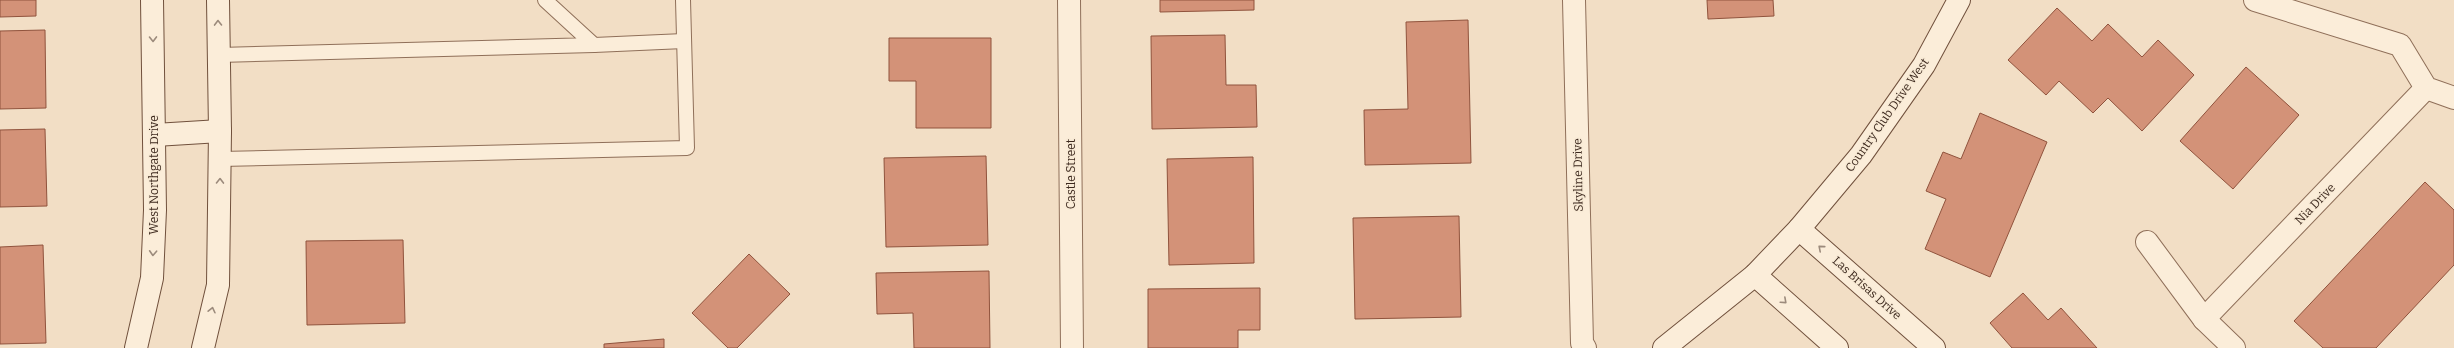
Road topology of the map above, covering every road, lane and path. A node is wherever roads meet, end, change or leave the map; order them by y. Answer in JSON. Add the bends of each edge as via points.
{"nodes":[{"id":1,"x":152,"y":0,"type":"edge"},
{"id":2,"x":218,"y":0,"type":"edge"},
{"id":3,"x":545,"y":0,"type":"edge"},
{"id":4,"x":683,"y":0,"type":"edge"},
{"id":5,"x":1069,"y":0,"type":"edge"},
{"id":6,"x":1574,"y":0,"type":"edge"},
{"id":7,"x":1959,"y":0,"type":"edge"},
{"id":8,"x":2255,"y":0,"type":"edge"},
{"id":9,"x":684,"y":41,"type":"junction"},
{"id":10,"x":594,"y":45,"type":"junction"},
{"id":11,"x":219,"y":55,"type":"junction"},
{"id":12,"x":2426,"y":88,"type":"junction"},
{"id":13,"x":2454,"y":98,"type":"edge"},
{"id":14,"x":220,"y":131,"type":"junction"},
{"id":15,"x":155,"y":135,"type":"junction"},
{"id":16,"x":220,"y":159,"type":"junction"},
{"id":17,"x":1799,"y":229,"type":"junction"},
{"id":18,"x":2147,"y":242,"type":"dead end"},
{"id":19,"x":1755,"y":275,"type":"junction"},
{"id":20,"x":2204,"y":319,"type":"junction"},
{"id":21,"x":136,"y":348,"type":"edge"},
{"id":22,"x":203,"y":348,"type":"edge"},
{"id":23,"x":1072,"y":348,"type":"edge"},
{"id":24,"x":1585,"y":348,"type":"edge"},
{"id":25,"x":1664,"y":348,"type":"edge"},
{"id":26,"x":1836,"y":348,"type":"edge"},
{"id":27,"x":1934,"y":348,"type":"edge"},
{"id":28,"x":2234,"y":348,"type":"edge"}],
"edges":[{"from":1,"to":15,"type":"street","name":"West Northgate Drive","one_way":true},
{"from":11,"to":2,"type":"street","one_way":true},
{"from":3,"to":10,"type":"lane"},
{"from":4,"to":9,"type":"lane"},
{"from":5,"to":23,"type":"street","name":"Castle Street"},
{"from":6,"to":24,"type":"street","name":"Skyline Drive","via":[[1582,344]]},
{"from":7,"to":17,"type":"street","name":"Country Club Drive West","via":[[1924,65],[1866,149]]},
{"from":8,"to":12,"type":"street","via":[[2400,45]]},
{"from":9,"to":10,"type":"lane"},
{"from":9,"to":16,"type":"lane","via":[[687,148]]},
{"from":10,"to":11,"type":"lane"},
{"from":11,"to":14,"type":"street"},
{"from":12,"to":13,"type":"street"},
{"from":12,"to":20,"type":"street","name":"Nia Drive"},
{"from":14,"to":15,"type":"street"},
{"from":14,"to":16,"type":"street"},
{"from":15,"to":21,"type":"street","name":"West Northgate Drive","one_way":true,"via":[[152,278]]},
{"from":22,"to":16,"type":"street","one_way":true,"via":[[218,285]]},
{"from":17,"to":19,"type":"street","name":"Country Club Drive West"},
{"from":27,"to":17,"type":"street","name":"Las Brisas Drive","one_way":true},
{"from":18,"to":20,"type":"street"},
{"from":19,"to":25,"type":"street","name":"Country Club Drive West"},
{"from":19,"to":26,"type":"street","one_way":true},
{"from":20,"to":28,"type":"street"}]}
